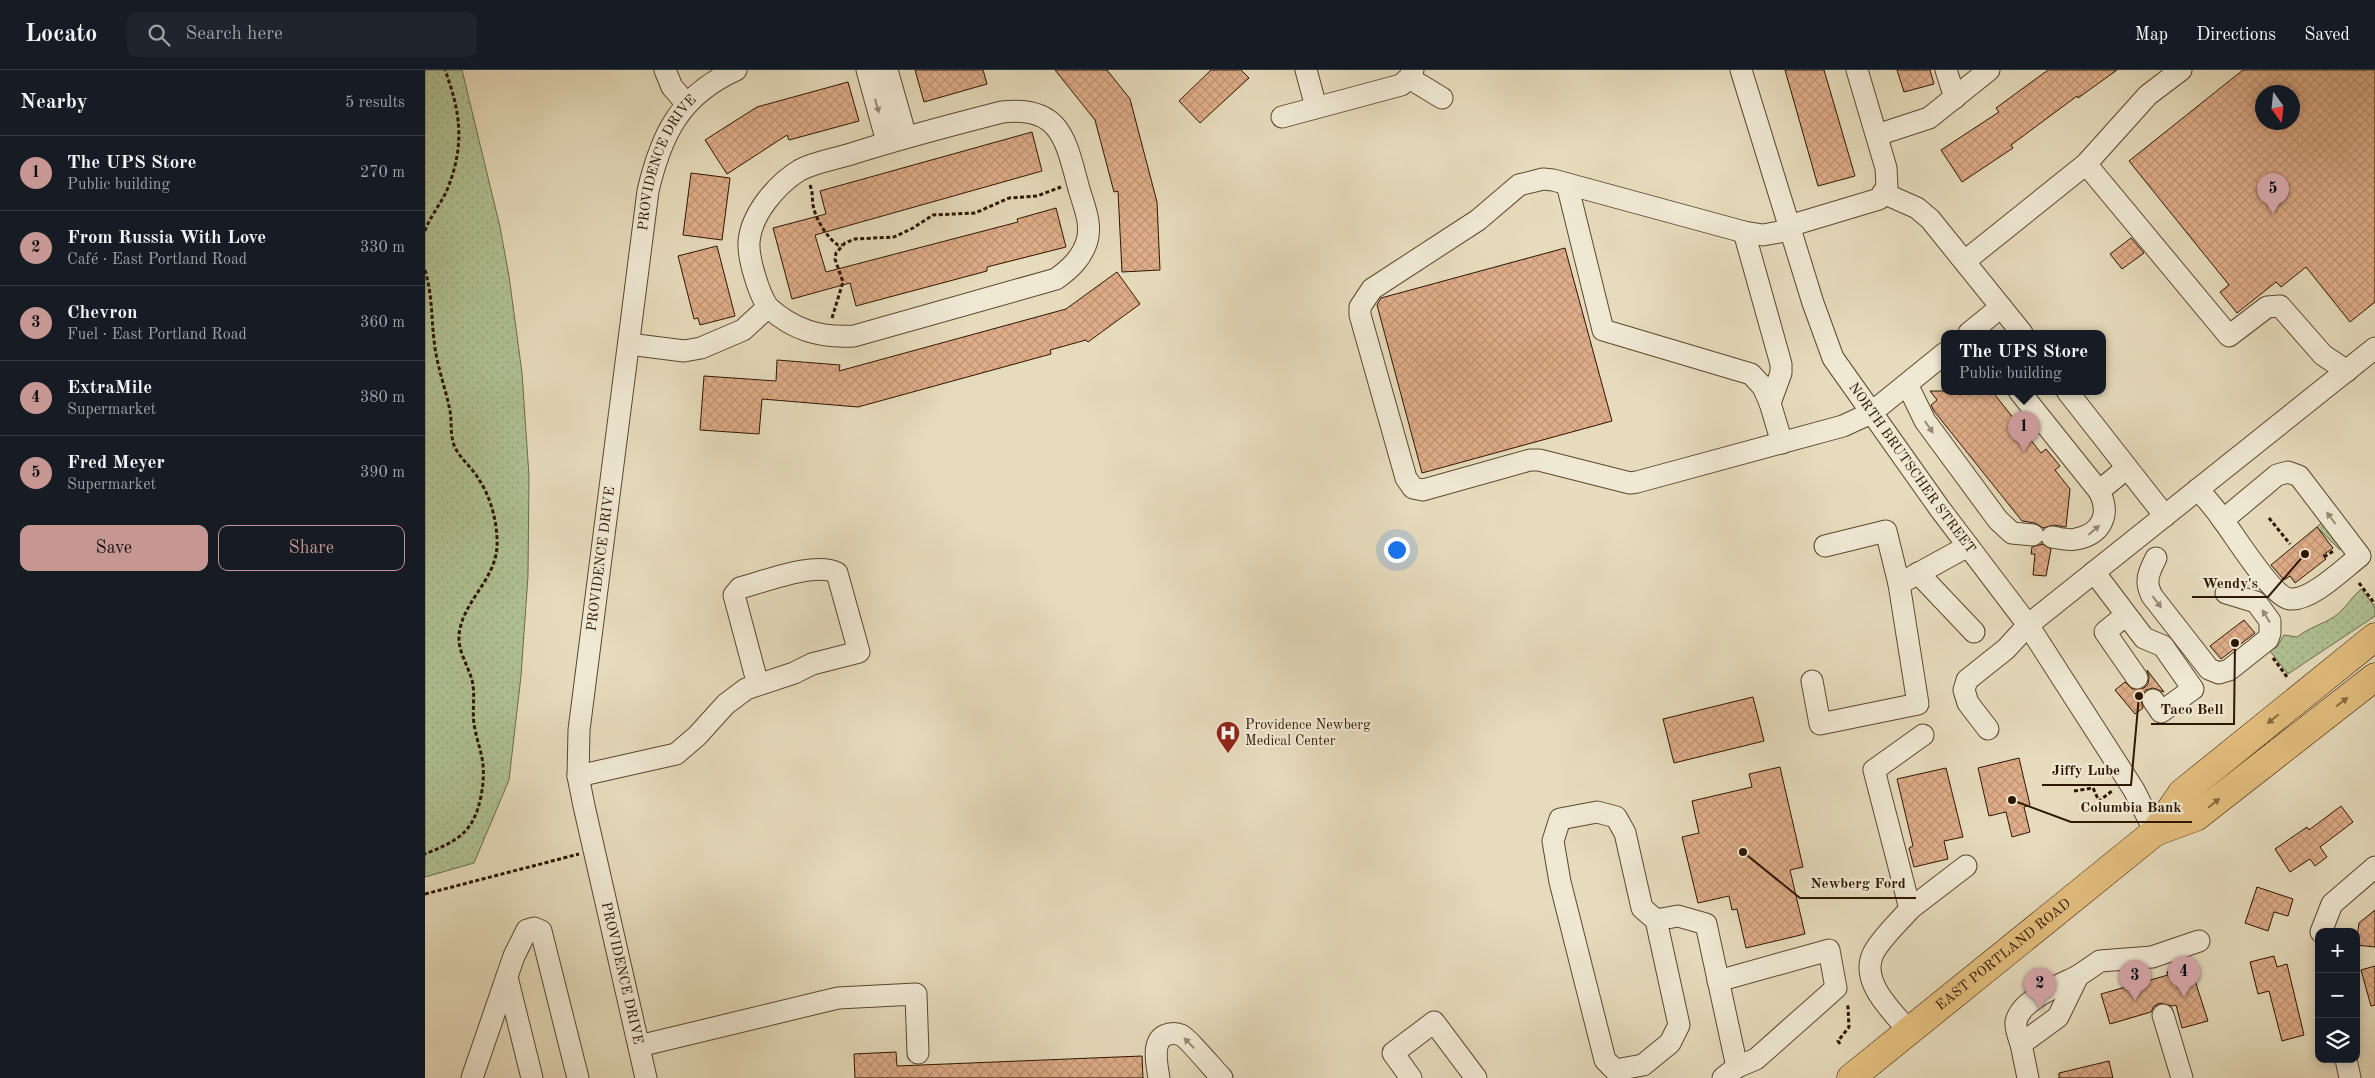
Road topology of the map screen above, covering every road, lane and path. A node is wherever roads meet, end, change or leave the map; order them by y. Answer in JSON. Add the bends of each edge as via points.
{"nodes":[{"id":1,"x":445,"y":70,"type":"edge"},
{"id":2,"x":665,"y":70,"type":"edge"},
{"id":3,"x":736,"y":70,"type":"edge"},
{"id":4,"x":867,"y":70,"type":"edge"},
{"id":5,"x":887,"y":70,"type":"edge"},
{"id":6,"x":1307,"y":70,"type":"edge"},
{"id":7,"x":1741,"y":70,"type":"edge"},
{"id":8,"x":1857,"y":70,"type":"edge"},
{"id":9,"x":1946,"y":70,"type":"edge"},
{"id":10,"x":1989,"y":70,"type":"edge"},
{"id":11,"x":2181,"y":70,"type":"edge"},
{"id":12,"x":1411,"y":74,"type":"edge"},
{"id":13,"x":1442,"y":98,"type":"dead end"},
{"id":14,"x":1955,"y":98,"type":"junction"},
{"id":15,"x":687,"y":104,"type":"junction"},
{"id":16,"x":1316,"y":107,"type":"junction"},
{"id":17,"x":1282,"y":117,"type":"dead end"},
{"id":18,"x":1877,"y":135,"type":"junction"},
{"id":19,"x":897,"y":140,"type":"junction"},
{"id":20,"x":2086,"y":164,"type":"junction"},
{"id":21,"x":802,"y":169,"type":"junction"},
{"id":22,"x":1077,"y":182,"type":"junction"},
{"id":23,"x":1567,"y":184,"type":"junction"},
{"id":24,"x":1883,"y":193,"type":"junction"},
{"id":25,"x":1790,"y":228,"type":"junction"},
{"id":26,"x":425,"y":231,"type":"edge"},
{"id":27,"x":1744,"y":232,"type":"junction"},
{"id":28,"x":842,"y":245,"type":"junction"},
{"id":29,"x":1965,"y":261,"type":"junction"},
{"id":30,"x":425,"y":270,"type":"edge"},
{"id":31,"x":768,"y":307,"type":"junction"},
{"id":32,"x":2001,"y":307,"type":"junction"},
{"id":33,"x":1974,"y":330,"type":"edge"},
{"id":34,"x":2020,"y":330,"type":"edge"},
{"id":35,"x":838,"y":337,"type":"junction"},
{"id":36,"x":629,"y":344,"type":"junction"},
{"id":37,"x":2375,"y":348,"type":"edge"},
{"id":38,"x":1941,"y":356,"type":"edge"},
{"id":39,"x":2347,"y":371,"type":"junction"},
{"id":40,"x":1907,"y":384,"type":"junction"},
{"id":41,"x":2022,"y":395,"type":"edge"},
{"id":42,"x":2070,"y":395,"type":"edge"},
{"id":43,"x":1770,"y":403,"type":"junction"},
{"id":44,"x":1871,"y":413,"type":"junction"},
{"id":45,"x":1782,"y":442,"type":"junction"},
{"id":46,"x":2127,"y":468,"type":"junction"},
{"id":47,"x":2197,"y":489,"type":"junction"},
{"id":48,"x":2099,"y":491,"type":"junction"},
{"id":49,"x":2165,"y":516,"type":"junction"},
{"id":50,"x":2269,"y":518,"type":"dead end"},
{"id":51,"x":2225,"y":524,"type":"junction"},
{"id":52,"x":2290,"y":544,"type":"dead end"},
{"id":53,"x":1825,"y":546,"type":"dead end"},
{"id":54,"x":1969,"y":546,"type":"junction"},
{"id":55,"x":2346,"y":550,"type":"junction"},
{"id":56,"x":2324,"y":557,"type":"dead end"},
{"id":57,"x":2156,"y":558,"type":"dead end"},
{"id":58,"x":2094,"y":572,"type":"junction"},
{"id":59,"x":1918,"y":573,"type":"junction"},
{"id":60,"x":2359,"y":583,"type":"dead end"},
{"id":61,"x":1899,"y":584,"type":"junction"},
{"id":62,"x":2226,"y":593,"type":"dead end"},
{"id":63,"x":2375,"y":604,"type":"edge"},
{"id":64,"x":2126,"y":615,"type":"junction"},
{"id":65,"x":2027,"y":625,"type":"junction"},
{"id":66,"x":1974,"y":632,"type":"dead end"},
{"id":67,"x":2375,"y":637,"type":"edge"},
{"id":68,"x":2375,"y":677,"type":"edge"},
{"id":69,"x":2137,"y":678,"type":"dead end"},
{"id":70,"x":1812,"y":681,"type":"dead end"},
{"id":71,"x":758,"y":685,"type":"junction"},
{"id":72,"x":2153,"y":700,"type":"dead end"},
{"id":73,"x":1988,"y":728,"type":"dead end"},
{"id":74,"x":1923,"y":735,"type":"dead end"},
{"id":75,"x":578,"y":776,"type":"junction"},
{"id":76,"x":2074,"y":791,"type":"dead end"},
{"id":77,"x":2113,"y":791,"type":"dead end"},
{"id":78,"x":2155,"y":832,"type":"junction"},
{"id":79,"x":594,"y":851,"type":"junction"},
{"id":80,"x":425,"y":854,"type":"edge"},
{"id":81,"x":1966,"y":866,"type":"dead end"},
{"id":82,"x":2375,"y":867,"type":"edge"},
{"id":83,"x":425,"y":894,"type":"edge"},
{"id":84,"x":1909,"y":908,"type":"junction"},
{"id":85,"x":1656,"y":920,"type":"junction"},
{"id":86,"x":2323,"y":928,"type":"edge"},
{"id":87,"x":2199,"y":941,"type":"dead end"},
{"id":88,"x":2078,"y":976,"type":"junction"},
{"id":89,"x":507,"y":977,"type":"junction"},
{"id":90,"x":1719,"y":982,"type":"junction"},
{"id":91,"x":1836,"y":988,"type":"junction"},
{"id":92,"x":2163,"y":1015,"type":"dead end"},
{"id":93,"x":1909,"y":1030,"type":"junction"},
{"id":94,"x":1840,"y":1044,"type":"dead end"},
{"id":95,"x":2021,"y":1044,"type":"junction"},
{"id":96,"x":639,"y":1046,"type":"junction"},
{"id":97,"x":918,"y":1053,"type":"dead end"},
{"id":98,"x":2346,"y":1063,"type":"edge"},
{"id":99,"x":1730,"y":1072,"type":"edge"},
{"id":100,"x":472,"y":1078,"type":"edge"},
{"id":101,"x":532,"y":1078,"type":"edge"},
{"id":102,"x":578,"y":1078,"type":"edge"},
{"id":103,"x":646,"y":1078,"type":"edge"},
{"id":104,"x":1159,"y":1078,"type":"edge"},
{"id":105,"x":1222,"y":1078,"type":"edge"},
{"id":106,"x":1411,"y":1078,"type":"edge"},
{"id":107,"x":1476,"y":1078,"type":"edge"},
{"id":108,"x":1851,"y":1078,"type":"edge"},
{"id":109,"x":2028,"y":1078,"type":"edge"},
{"id":110,"x":2182,"y":1078,"type":"edge"},
{"id":111,"x":2350,"y":1078,"type":"edge"}],
"edges":[{"from":1,"to":26,"type":"path","via":[[458,109],[460,128],[447,190]]},
{"from":2,"to":15,"type":"street","via":[[672,87]]},
{"from":3,"to":15,"type":"street","name":"PROVIDENCE DRIVE","via":[[704,89]]},
{"from":4,"to":19,"type":"street","one_way":true},
{"from":5,"to":19,"type":"street"},
{"from":6,"to":16,"type":"street"},
{"from":7,"to":25,"type":"street","name":"NORTH BRUTSCHER STREET"},
{"from":8,"to":18,"type":"street"},
{"from":9,"to":14,"type":"street"},
{"from":10,"to":14,"type":"street"},
{"from":11,"to":20,"type":"street","via":[[2148,95]]},
{"from":12,"to":13,"type":"street"},
{"from":12,"to":16,"type":"street","via":[[1401,85]]},
{"from":14,"to":18,"type":"street","via":[[1929,118]]},
{"from":15,"to":36,"type":"street","name":"PROVIDENCE DRIVE","via":[[668,130],[656,157],[648,191]]},
{"from":16,"to":17,"type":"street"},
{"from":18,"to":24,"type":"street","via":[[1886,168],[1887,187]]},
{"from":19,"to":21,"type":"street"},
{"from":19,"to":22,"type":"street","via":[[1001,112],[1035,112],[1048,120],[1066,143]]},
{"from":20,"to":29,"type":"street"},
{"from":20,"to":39,"type":"street","via":[[2229,336],[2267,307],[2280,306],[2323,355]]},
{"from":21,"to":28,"type":"path","via":[[812,191],[814,209],[828,236]]},
{"from":21,"to":31,"type":"street","via":[[782,182],[766,202],[749,242],[762,298]]},
{"from":22,"to":28,"type":"path","via":[[1037,196],[1009,198],[975,213],[933,216],[894,236],[855,239]]},
{"from":22,"to":35,"type":"street","via":[[1089,222],[1087,240],[1080,258],[1056,279],[854,336]]},
{"from":23,"to":27,"type":"street"},
{"from":23,"to":43,"type":"street","via":[[1603,330],[1751,374],[1763,387]]},
{"from":23,"to":45,"type":"street","via":[[1543,179],[1519,185],[1479,220],[1372,289],[1364,299],[1360,316],[1406,478],[1413,488],[1423,490],[1530,460],[1630,483]]},
{"from":24,"to":25,"type":"street","via":[[1879,199]]},
{"from":24,"to":29,"type":"street","via":[[1917,208]]},
{"from":25,"to":27,"type":"street","via":[[1763,234]]},
{"from":25,"to":44,"type":"street","name":"NORTH BRUTSCHER STREET","via":[[1823,335],[1844,376]]},
{"from":27,"to":43,"type":"street","via":[[1781,364]]},
{"from":28,"to":35,"type":"path","via":[[835,259],[843,282],[832,317]]},
{"from":29,"to":32,"type":"street"},
{"from":30,"to":80,"type":"path","via":[[432,301],[435,350],[450,412],[453,443],[458,454],[479,478],[496,524],[497,540],[493,568],[464,618],[459,637],[475,694],[474,726],[484,776],[479,809],[467,831]]},
{"from":31,"to":35,"type":"street","via":[[783,321],[815,334]]},
{"from":31,"to":36,"type":"street","via":[[743,330],[701,348],[684,351]]},
{"from":32,"to":33,"type":"street"},
{"from":32,"to":34,"type":"street"},
{"from":36,"to":75,"type":"street","name":"PROVIDENCE DRIVE","via":[[579,730]]},
{"from":37,"to":39,"type":"street"},
{"from":38,"to":40,"type":"street"},
{"from":39,"to":47,"type":"street"},
{"from":40,"to":44,"type":"street"},
{"from":40,"to":48,"type":"street","one_way":true,"via":[[1925,421],[1998,520],[2012,532],[2074,540],[2087,536],[2099,526],[2106,511]]},
{"from":41,"to":48,"type":"street"},
{"from":42,"to":46,"type":"street"},
{"from":43,"to":45,"type":"street"},
{"from":44,"to":45,"type":"street","via":[[1843,426]]},
{"from":44,"to":54,"type":"street","name":"NORTH BRUTSCHER STREET"},
{"from":46,"to":48,"type":"street"},
{"from":46,"to":49,"type":"street"},
{"from":47,"to":49,"type":"street"},
{"from":47,"to":51,"type":"street"},
{"from":49,"to":58,"type":"street"},
{"from":50,"to":52,"type":"path"},
{"from":55,"to":51,"type":"street","one_way":true,"via":[[2299,476],[2288,472]]},
{"from":51,"to":55,"type":"street","via":[[2280,595],[2289,599],[2308,595],[2360,556]]},
{"from":53,"to":61,"type":"street","via":[[1886,531]]},
{"from":54,"to":59,"type":"street"},
{"from":54,"to":65,"type":"street","name":"NORTH BRUTSCHER STREET"},
{"from":55,"to":56,"type":"path","via":[[2336,549]]},
{"from":57,"to":62,"type":"street","one_way":true,"via":[[2147,575],[2152,596],[2209,669],[2219,673],[2229,670],[2267,639],[2271,627],[2256,602]]},
{"from":58,"to":64,"type":"street"},
{"from":58,"to":65,"type":"street"},
{"from":59,"to":61,"type":"street"},
{"from":59,"to":66,"type":"street"},
{"from":60,"to":63,"type":"path"},
{"from":61,"to":70,"type":"street","via":[[1918,704],[1820,724]]},
{"from":64,"to":69,"type":"street","via":[[2105,632]]},
{"from":64,"to":72,"type":"street","via":[[2144,638],[2163,646],[2193,688],[2161,712]]},
{"from":65,"to":73,"type":"street","via":[[2006,649],[1967,680],[1964,690],[1968,703]]},
{"from":65,"to":78,"type":"street","name":"NORTH BRUTSCHER STREET","via":[[2134,790]]},
{"from":67,"to":78,"type":"highway","name":"EAST PORTLAND ROAD","one_way":true,"via":[[2182,793]]},
{"from":78,"to":68,"type":"highway","name":"EAST PORTLAND ROAD","one_way":true,"via":[[2196,817]]},
{"from":71,"to":71,"type":"street","via":[[812,664],[859,652],[837,573],[830,569],[811,570],[740,588],[734,595]]},
{"from":71,"to":75,"type":"street","via":[[745,689],[726,704],[676,754]]},
{"from":74,"to":84,"type":"street","via":[[1873,770]]},
{"from":75,"to":79,"type":"street","name":"PROVIDENCE DRIVE"},
{"from":76,"to":77,"type":"path","via":[[2093,788],[2099,801]]},
{"from":78,"to":93,"type":"highway","name":"EAST PORTLAND ROAD"},
{"from":79,"to":83,"type":"path"},
{"from":79,"to":96,"type":"street","name":"PROVIDENCE DRIVE"},
{"from":81,"to":84,"type":"street"},
{"from":82,"to":86,"type":"street","via":[[2332,904]]},
{"from":84,"to":93,"type":"street","via":[[1873,954],[1870,971],[1877,992]]},
{"from":85,"to":85,"type":"street","via":[[1642,908],[1625,833],[1616,817],[1597,812],[1560,819],[1553,841],[1560,882],[1605,1060],[1615,1070],[1643,1066],[1670,1043],[1679,1024]]},
{"from":85,"to":90,"type":"street","via":[[1678,916],[1706,924]]},
{"from":87,"to":88,"type":"street","via":[[2152,957],[2100,961]]},
{"from":88,"to":95,"type":"street","via":[[2058,1017]]},
{"from":88,"to":95,"type":"street","via":[[2042,994],[2019,1011],[2016,1024]]},
{"from":89,"to":100,"type":"street"},
{"from":89,"to":101,"type":"street"},
{"from":89,"to":102,"type":"street","via":[[527,930],[541,931]]},
{"from":90,"to":91,"type":"street","via":[[1829,950]]},
{"from":90,"to":99,"type":"street"},
{"from":91,"to":94,"type":"path","via":[[1848,1007],[1849,1027],[1838,1041]]},
{"from":91,"to":99,"type":"street","via":[[1756,1059]]},
{"from":92,"to":110,"type":"street"},
{"from":93,"to":108,"type":"highway","name":"EAST PORTLAND ROAD"},
{"from":95,"to":109,"type":"street"},
{"from":96,"to":97,"type":"street","via":[[838,998],[916,994]]},
{"from":96,"to":103,"type":"street","name":"PROVIDENCE DRIVE"},
{"from":98,"to":111,"type":"street"},
{"from":105,"to":104,"type":"street","one_way":true,"via":[[1181,1035],[1171,1033],[1158,1042]]},
{"from":106,"to":107,"type":"street","via":[[1393,1053],[1434,1022]]}]}
